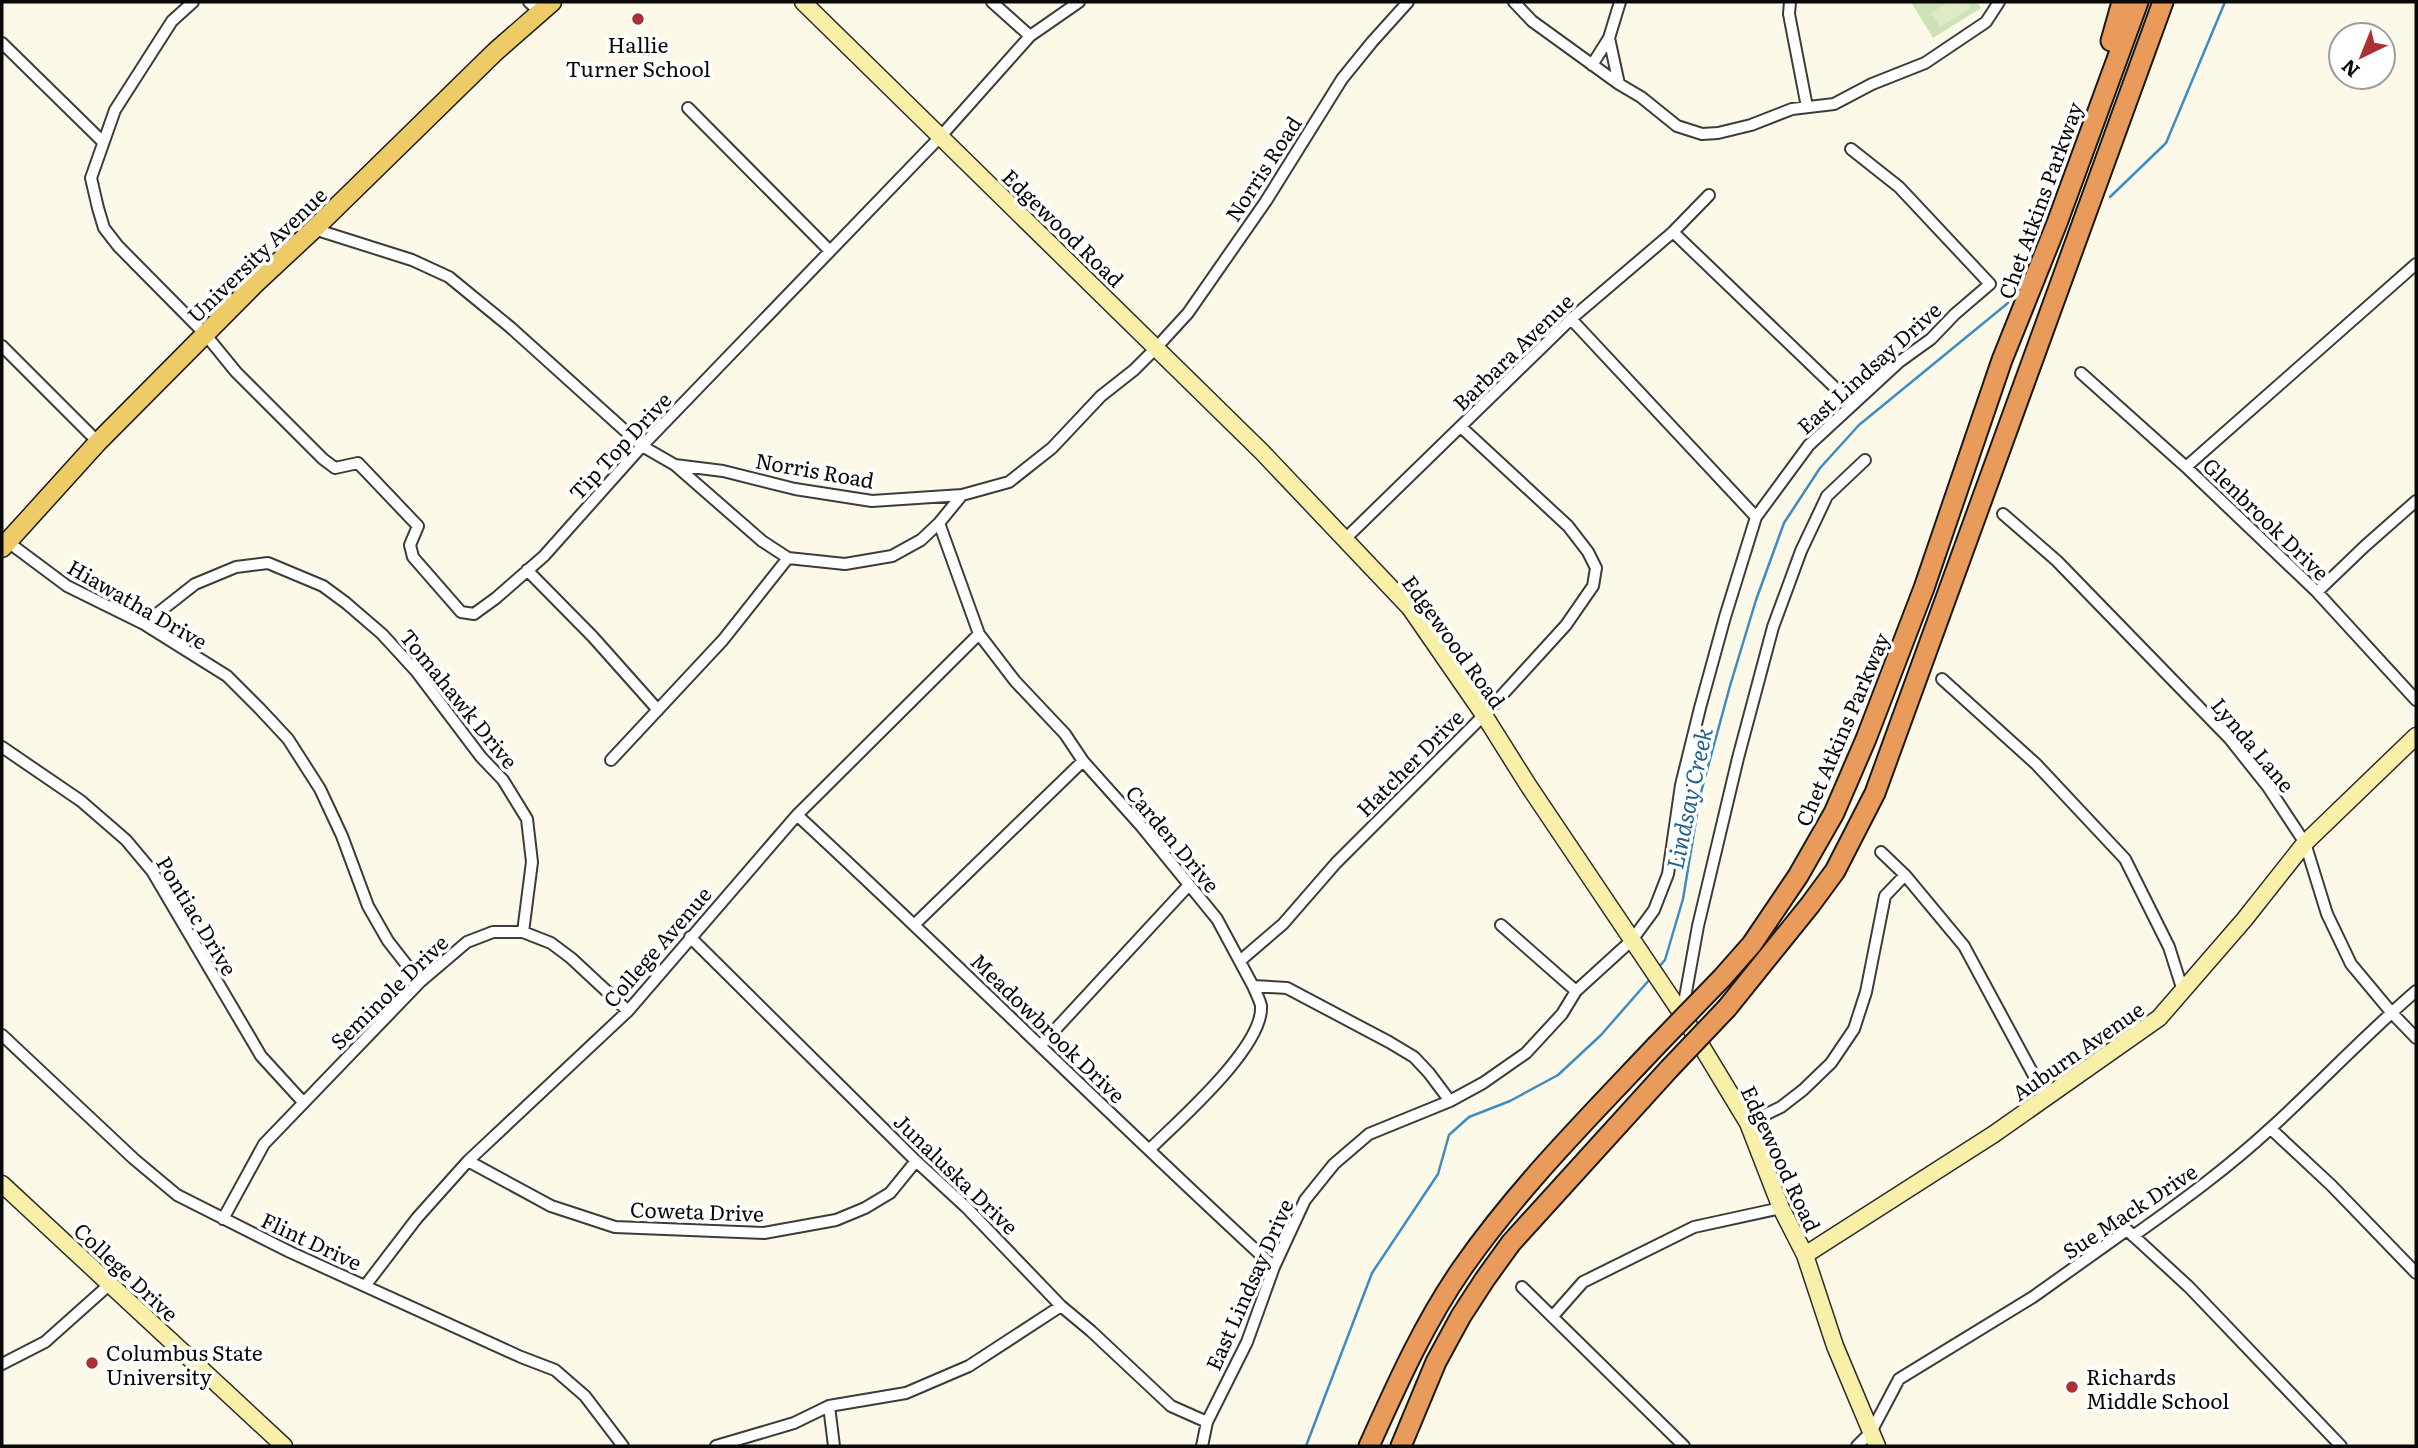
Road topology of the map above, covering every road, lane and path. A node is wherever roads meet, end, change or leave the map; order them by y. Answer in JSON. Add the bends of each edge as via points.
{"nodes":[{"id":1,"x":193,"y":2,"type":"edge"},
{"id":2,"x":803,"y":2,"type":"edge"},
{"id":3,"x":992,"y":2,"type":"edge"},
{"id":4,"x":1079,"y":2,"type":"edge"},
{"id":5,"x":1408,"y":2,"type":"edge"},
{"id":6,"x":1514,"y":2,"type":"edge"},
{"id":7,"x":1620,"y":2,"type":"edge"},
{"id":8,"x":1790,"y":2,"type":"edge"},
{"id":9,"x":1999,"y":2,"type":"edge"},
{"id":10,"x":2122,"y":2,"type":"edge"},
{"id":11,"x":2137,"y":2,"type":"edge"},
{"id":12,"x":2163,"y":2,"type":"edge"},
{"id":13,"x":2176,"y":2,"type":"edge"},
{"id":14,"x":540,"y":5,"type":"edge"},
{"id":15,"x":1030,"y":36,"type":"junction"},
{"id":16,"x":1609,"y":38,"type":"junction"},
{"id":17,"x":2,"y":43,"type":"edge"},
{"id":18,"x":1592,"y":65,"type":"junction"},
{"id":19,"x":1619,"y":84,"type":"junction"},
{"id":20,"x":1807,"y":107,"type":"junction"},
{"id":21,"x":688,"y":108,"type":"dead end"},
{"id":22,"x":2115,"y":130,"type":"junction"},
{"id":23,"x":941,"y":136,"type":"junction"},
{"id":24,"x":103,"y":142,"type":"junction"},
{"id":25,"x":1851,"y":149,"type":"dead end"},
{"id":26,"x":2079,"y":158,"type":"junction"},
{"id":27,"x":1709,"y":195,"type":"dead end"},
{"id":28,"x":314,"y":229,"type":"junction"},
{"id":29,"x":1673,"y":232,"type":"junction"},
{"id":30,"x":829,"y":250,"type":"junction"},
{"id":31,"x":2416,"y":264,"type":"edge"},
{"id":32,"x":1571,"y":318,"type":"junction"},
{"id":33,"x":205,"y":334,"type":"junction"},
{"id":34,"x":2,"y":346,"type":"edge"},
{"id":35,"x":1156,"y":348,"type":"junction"},
{"id":36,"x":2081,"y":373,"type":"dead end"},
{"id":37,"x":1852,"y":404,"type":"junction"},
{"id":38,"x":1461,"y":427,"type":"junction"},
{"id":39,"x":98,"y":442,"type":"junction"},
{"id":40,"x":642,"y":446,"type":"junction"},
{"id":41,"x":1865,"y":460,"type":"dead end"},
{"id":42,"x":675,"y":465,"type":"junction"},
{"id":43,"x":2186,"y":467,"type":"junction"},
{"id":44,"x":961,"y":495,"type":"junction"},
{"id":45,"x":2416,"y":501,"type":"edge"},
{"id":46,"x":2003,"y":514,"type":"dead end"},
{"id":47,"x":1756,"y":517,"type":"junction"},
{"id":48,"x":939,"y":523,"type":"junction"},
{"id":49,"x":1345,"y":539,"type":"junction"},
{"id":50,"x":5,"y":545,"type":"edge"},
{"id":51,"x":788,"y":558,"type":"junction"},
{"id":52,"x":527,"y":570,"type":"junction"},
{"id":53,"x":2317,"y":592,"type":"junction"},
{"id":54,"x":144,"y":624,"type":"junction"},
{"id":55,"x":979,"y":634,"type":"junction"},
{"id":56,"x":1942,"y":679,"type":"dead end"},
{"id":57,"x":2416,"y":700,"type":"edge"},
{"id":58,"x":658,"y":710,"type":"junction"},
{"id":59,"x":1484,"y":715,"type":"junction"},
{"id":60,"x":2416,"y":736,"type":"edge"},
{"id":61,"x":2,"y":747,"type":"edge"},
{"id":62,"x":611,"y":760,"type":"dead end"},
{"id":63,"x":1083,"y":761,"type":"junction"},
{"id":64,"x":797,"y":815,"type":"junction"},
{"id":65,"x":2305,"y":843,"type":"junction"},
{"id":66,"x":1881,"y":852,"type":"dead end"},
{"id":67,"x":1905,"y":875,"type":"junction"},
{"id":68,"x":1188,"y":886,"type":"junction"},
{"id":69,"x":915,"y":925,"type":"junction"},
{"id":70,"x":1501,"y":925,"type":"dead end"},
{"id":71,"x":523,"y":932,"type":"junction"},
{"id":72,"x":690,"y":937,"type":"junction"},
{"id":73,"x":1632,"y":940,"type":"junction"},
{"id":74,"x":1241,"y":960,"type":"junction"},
{"id":75,"x":420,"y":982,"type":"junction"},
{"id":76,"x":1253,"y":986,"type":"junction"},
{"id":77,"x":1576,"y":991,"type":"junction"},
{"id":78,"x":2183,"y":991,"type":"junction"},
{"id":79,"x":2416,"y":991,"type":"edge"},
{"id":80,"x":628,"y":1010,"type":"junction"},
{"id":81,"x":2391,"y":1012,"type":"junction"},
{"id":82,"x":1682,"y":1014,"type":"junction"},
{"id":83,"x":2,"y":1035,"type":"edge"},
{"id":84,"x":2416,"y":1038,"type":"edge"},
{"id":85,"x":1040,"y":1046,"type":"junction"},
{"id":86,"x":2046,"y":1098,"type":"junction"},
{"id":87,"x":1450,"y":1101,"type":"junction"},
{"id":88,"x":303,"y":1102,"type":"junction"},
{"id":89,"x":1748,"y":1123,"type":"junction"},
{"id":90,"x":2271,"y":1129,"type":"junction"},
{"id":91,"x":1149,"y":1150,"type":"junction"},
{"id":92,"x":468,"y":1161,"type":"junction"},
{"id":93,"x":915,"y":1161,"type":"junction"},
{"id":94,"x":2,"y":1184,"type":"edge"},
{"id":95,"x":1781,"y":1208,"type":"junction"},
{"id":96,"x":223,"y":1219,"type":"junction"},
{"id":97,"x":2133,"y":1236,"type":"junction"},
{"id":98,"x":1805,"y":1255,"type":"junction"},
{"id":99,"x":1274,"y":1267,"type":"junction"},
{"id":100,"x":2416,"y":1273,"type":"edge"},
{"id":101,"x":110,"y":1284,"type":"junction"},
{"id":102,"x":365,"y":1286,"type":"junction"},
{"id":103,"x":1522,"y":1287,"type":"dead end"},
{"id":104,"x":1061,"y":1306,"type":"junction"},
{"id":105,"x":1553,"y":1316,"type":"junction"},
{"id":106,"x":2,"y":1364,"type":"edge"},
{"id":107,"x":829,"y":1406,"type":"junction"},
{"id":108,"x":1207,"y":1422,"type":"junction"},
{"id":109,"x":1874,"y":1439,"type":"edge"},
{"id":110,"x":284,"y":1446,"type":"edge"},
{"id":111,"x":623,"y":1446,"type":"edge"},
{"id":112,"x":716,"y":1446,"type":"edge"},
{"id":113,"x":834,"y":1446,"type":"edge"},
{"id":114,"x":1202,"y":1446,"type":"edge"},
{"id":115,"x":1369,"y":1446,"type":"edge"},
{"id":116,"x":1401,"y":1446,"type":"edge"},
{"id":117,"x":1684,"y":1446,"type":"edge"},
{"id":118,"x":1857,"y":1446,"type":"edge"},
{"id":119,"x":2341,"y":1446,"type":"edge"}],
"edges":[{"from":1,"to":24,"type":"street","via":[[172,21],[115,110]]},
{"from":2,"to":23,"type":"street","name":"Edgewood Road"},
{"from":3,"to":15,"type":"street"},
{"from":4,"to":15,"type":"street","name":"Tip Top Drive"},
{"from":5,"to":35,"type":"street","name":"Norris Road","via":[[1342,79],[1266,201],[1188,313]]},
{"from":6,"to":18,"type":"street"},
{"from":7,"to":16,"type":"street"},
{"from":8,"to":20,"type":"street","via":[[1788,13]]},
{"from":9,"to":20,"type":"street","via":[[1986,22],[1925,63],[1834,104]]},
{"from":10,"to":26,"type":"highway"},
{"from":11,"to":26,"type":"highway","name":"Chet Atkins Parkway"},
{"from":12,"to":22,"type":"highway"},
{"from":13,"to":22,"type":"highway"},
{"from":14,"to":28,"type":"main road","name":"University Avenue"},
{"from":15,"to":23,"type":"street","name":"Tip Top Drive"},
{"from":16,"to":18,"type":"street"},
{"from":16,"to":19,"type":"street"},
{"from":17,"to":24,"type":"street"},
{"from":18,"to":19,"type":"street"},
{"from":19,"to":20,"type":"street","via":[[1677,126],[1702,134]]},
{"from":21,"to":30,"type":"street"},
{"from":22,"to":116,"type":"highway","bridge":true,"via":[[1875,793],[1835,871],[1727,1008],[1511,1243],[1436,1362]]},
{"from":23,"to":30,"type":"street","name":"Tip Top Drive"},
{"from":23,"to":35,"type":"street","name":"Edgewood Road"},
{"from":24,"to":33,"type":"street","via":[[90,178],[104,228]]},
{"from":25,"to":37,"type":"street","name":"East Lindsay Drive","via":[[1899,187],[1990,284]]},
{"from":26,"to":115,"type":"highway","name":"Chet Atkins Parkway","bridge":true,"via":[[1923,588],[1834,813],[1752,944],[1519,1194],[1462,1268],[1405,1366]]},
{"from":27,"to":29,"type":"street","name":"Barbara Avenue"},
{"from":28,"to":33,"type":"main road","name":"University Avenue"},
{"from":28,"to":40,"type":"street","name":"Norris Road","via":[[412,260],[449,277]]},
{"from":29,"to":32,"type":"street","name":"Barbara Avenue"},
{"from":29,"to":37,"type":"street"},
{"from":30,"to":40,"type":"street","name":"Tip Top Drive"},
{"from":31,"to":43,"type":"street"},
{"from":32,"to":38,"type":"street","name":"Barbara Avenue"},
{"from":32,"to":47,"type":"street"},
{"from":33,"to":39,"type":"main road","name":"University Avenue"},
{"from":33,"to":52,"type":"street","name":"Tip Top Drive","via":[[236,372],[323,459],[335,468],[358,463],[418,526],[410,545],[413,557],[461,612],[474,614]]},
{"from":34,"to":39,"type":"street"},
{"from":35,"to":44,"type":"street","name":"Norris Road","via":[[1101,396],[1052,448],[1009,482]]},
{"from":35,"to":49,"type":"street","name":"Edgewood Road"},
{"from":36,"to":43,"type":"street","name":"Glenbrook Drive"},
{"from":37,"to":47,"type":"street","name":"East Lindsay Drive","via":[[1809,445]]},
{"from":38,"to":49,"type":"street","name":"Barbara Avenue"},
{"from":38,"to":59,"type":"street","name":"Hatcher Drive","via":[[1568,526],[1596,569],[1593,586],[1566,625]]},
{"from":39,"to":50,"type":"main road","name":"University Avenue"},
{"from":40,"to":42,"type":"street","name":"Norris Road"},
{"from":40,"to":52,"type":"street","name":"Tip Top Drive"},
{"from":41,"to":82,"type":"street","via":[[1827,496],[1773,627],[1698,926]]},
{"from":42,"to":44,"type":"street","name":"Norris Road","via":[[872,501]]},
{"from":42,"to":51,"type":"street"},
{"from":43,"to":53,"type":"street","name":"Glenbrook Drive"},
{"from":44,"to":48,"type":"street"},
{"from":45,"to":53,"type":"street"},
{"from":46,"to":65,"type":"street","name":"Lynda Lane","via":[[2057,561],[2229,738]]},
{"from":47,"to":73,"type":"street","name":"East Lindsay Drive","via":[[1688,760],[1668,874],[1654,910]]},
{"from":48,"to":51,"type":"street","via":[[921,540],[892,556],[845,564]]},
{"from":48,"to":55,"type":"street","name":"Carden Drive"},
{"from":49,"to":59,"type":"street","name":"Edgewood Road","via":[[1410,608]]},
{"from":50,"to":54,"type":"street","name":"Hiawatha Drive","via":[[67,586]]},
{"from":51,"to":58,"type":"street","via":[[723,640]]},
{"from":52,"to":58,"type":"street"},
{"from":53,"to":57,"type":"street","name":"Glenbrook Drive"},
{"from":54,"to":71,"type":"street","name":"Tomahawk Drive","via":[[195,584],[236,567],[268,563],[323,586],[346,603],[416,671],[503,780],[527,818],[532,862]]},
{"from":54,"to":75,"type":"street","name":"Hiawatha Drive","via":[[227,676],[288,739],[320,789],[368,906]]},
{"from":55,"to":63,"type":"street","name":"Carden Drive"},
{"from":55,"to":64,"type":"street","name":"College Avenue"},
{"from":56,"to":78,"type":"street","via":[[2036,764],[2125,859],[2169,947]]},
{"from":58,"to":62,"type":"street"},
{"from":59,"to":73,"type":"street","name":"Edgewood Road"},
{"from":59,"to":74,"type":"street","name":"Hatcher Drive","via":[[1336,863],[1283,924]]},
{"from":60,"to":65,"type":"street","name":"Auburn Avenue"},
{"from":61,"to":88,"type":"street","name":"Pontiac Drive","via":[[81,801],[152,871],[261,1056]]},
{"from":63,"to":68,"type":"street","name":"Carden Drive"},
{"from":63,"to":69,"type":"street"},
{"from":64,"to":69,"type":"street","name":"Meadowbrook Drive"},
{"from":64,"to":72,"type":"street","name":"College Avenue"},
{"from":65,"to":78,"type":"street","name":"Auburn Avenue"},
{"from":65,"to":81,"type":"street","name":"Lynda Lane","via":[[2327,914],[2351,964]]},
{"from":66,"to":67,"type":"street"},
{"from":67,"to":86,"type":"street","via":[[1964,946]]},
{"from":67,"to":89,"type":"street","via":[[1885,896],[1854,1028],[1831,1063],[1803,1090]]},
{"from":68,"to":74,"type":"street","name":"Carden Drive","via":[[1217,919]]},
{"from":68,"to":85,"type":"street"},
{"from":69,"to":85,"type":"street","name":"Meadowbrook Drive"},
{"from":70,"to":77,"type":"street"},
{"from":71,"to":75,"type":"street","name":"Seminole Drive","via":[[493,932],[467,942]]},
{"from":71,"to":80,"type":"street","name":"Seminole Drive","via":[[551,943]]},
{"from":72,"to":80,"type":"street","name":"College Avenue"},
{"from":72,"to":93,"type":"street","name":"Junaluska Drive"},
{"from":73,"to":77,"type":"street","name":"East Lindsay Drive"},
{"from":73,"to":82,"type":"street","name":"Edgewood Road"},
{"from":74,"to":76,"type":"street","name":"Carden Drive"},
{"from":75,"to":88,"type":"street","name":"Seminole Drive"},
{"from":76,"to":87,"type":"street","via":[[1287,988],[1389,1042],[1414,1057]]},
{"from":76,"to":91,"type":"street","via":[[1261,1006],[1254,1034],[1218,1082]]},
{"from":77,"to":87,"type":"street","name":"East Lindsay Drive","via":[[1562,1014],[1526,1053]]},
{"from":78,"to":86,"type":"street","name":"Auburn Avenue","via":[[2159,1018]]},
{"from":79,"to":81,"type":"street","name":"Sue Mack Drive"},
{"from":80,"to":92,"type":"street","name":"College Avenue"},
{"from":81,"to":84,"type":"street","name":"Lynda Lane"},
{"from":81,"to":90,"type":"street","name":"Sue Mack Drive"},
{"from":82,"to":89,"type":"street","name":"Edgewood Road"},
{"from":83,"to":96,"type":"street","name":"Flint Drive","via":[[177,1195]]},
{"from":85,"to":91,"type":"street","name":"Meadowbrook Drive"},
{"from":86,"to":98,"type":"street","name":"Auburn Avenue"},
{"from":87,"to":99,"type":"street","name":"East Lindsay Drive","via":[[1369,1134],[1334,1164],[1305,1200]]},
{"from":88,"to":96,"type":"street","name":"Seminole Drive","via":[[264,1144]]},
{"from":89,"to":95,"type":"street","name":"Edgewood Road"},
{"from":90,"to":97,"type":"street","name":"Sue Mack Drive"},
{"from":90,"to":100,"type":"street"},
{"from":91,"to":99,"type":"street","name":"Meadowbrook Drive"},
{"from":92,"to":93,"type":"street","name":"Coweta Drive","via":[[551,1206],[615,1227],[764,1233],[836,1220],[865,1208],[890,1194]]},
{"from":92,"to":102,"type":"street","name":"College Avenue"},
{"from":93,"to":104,"type":"street","name":"Junaluska Drive","via":[[975,1215]]},
{"from":94,"to":101,"type":"street","name":"College Drive"},
{"from":95,"to":98,"type":"street","name":"Edgewood Road"},
{"from":95,"to":105,"type":"street","via":[[1694,1227],[1583,1282]]},
{"from":96,"to":102,"type":"street","name":"Flint Drive"},
{"from":97,"to":109,"type":"street","name":"Sue Mack Drive","via":[[2127,1230],[2033,1297],[1899,1379]]},
{"from":97,"to":119,"type":"street","via":[[2189,1287]]},
{"from":98,"to":109,"type":"street","name":"Edgewood Road","via":[[1835,1346]]},
{"from":99,"to":108,"type":"street","name":"East Lindsay Drive","via":[[1247,1342]]},
{"from":101,"to":106,"type":"street","via":[[46,1342]]},
{"from":101,"to":110,"type":"street","name":"College Drive"},
{"from":102,"to":111,"type":"street","name":"Flint Drive","via":[[555,1370],[586,1396]]},
{"from":103,"to":105,"type":"street"},
{"from":104,"to":107,"type":"street","via":[[969,1366],[906,1393]]},
{"from":104,"to":108,"type":"street","name":"Junaluska Drive","via":[[1171,1406]]},
{"from":105,"to":117,"type":"street"},
{"from":107,"to":112,"type":"street","via":[[794,1423]]},
{"from":107,"to":113,"type":"street"},
{"from":108,"to":114,"type":"street","name":"East Lindsay Drive"},
{"from":109,"to":118,"type":"street","name":"Sue Mack Drive"}]}
